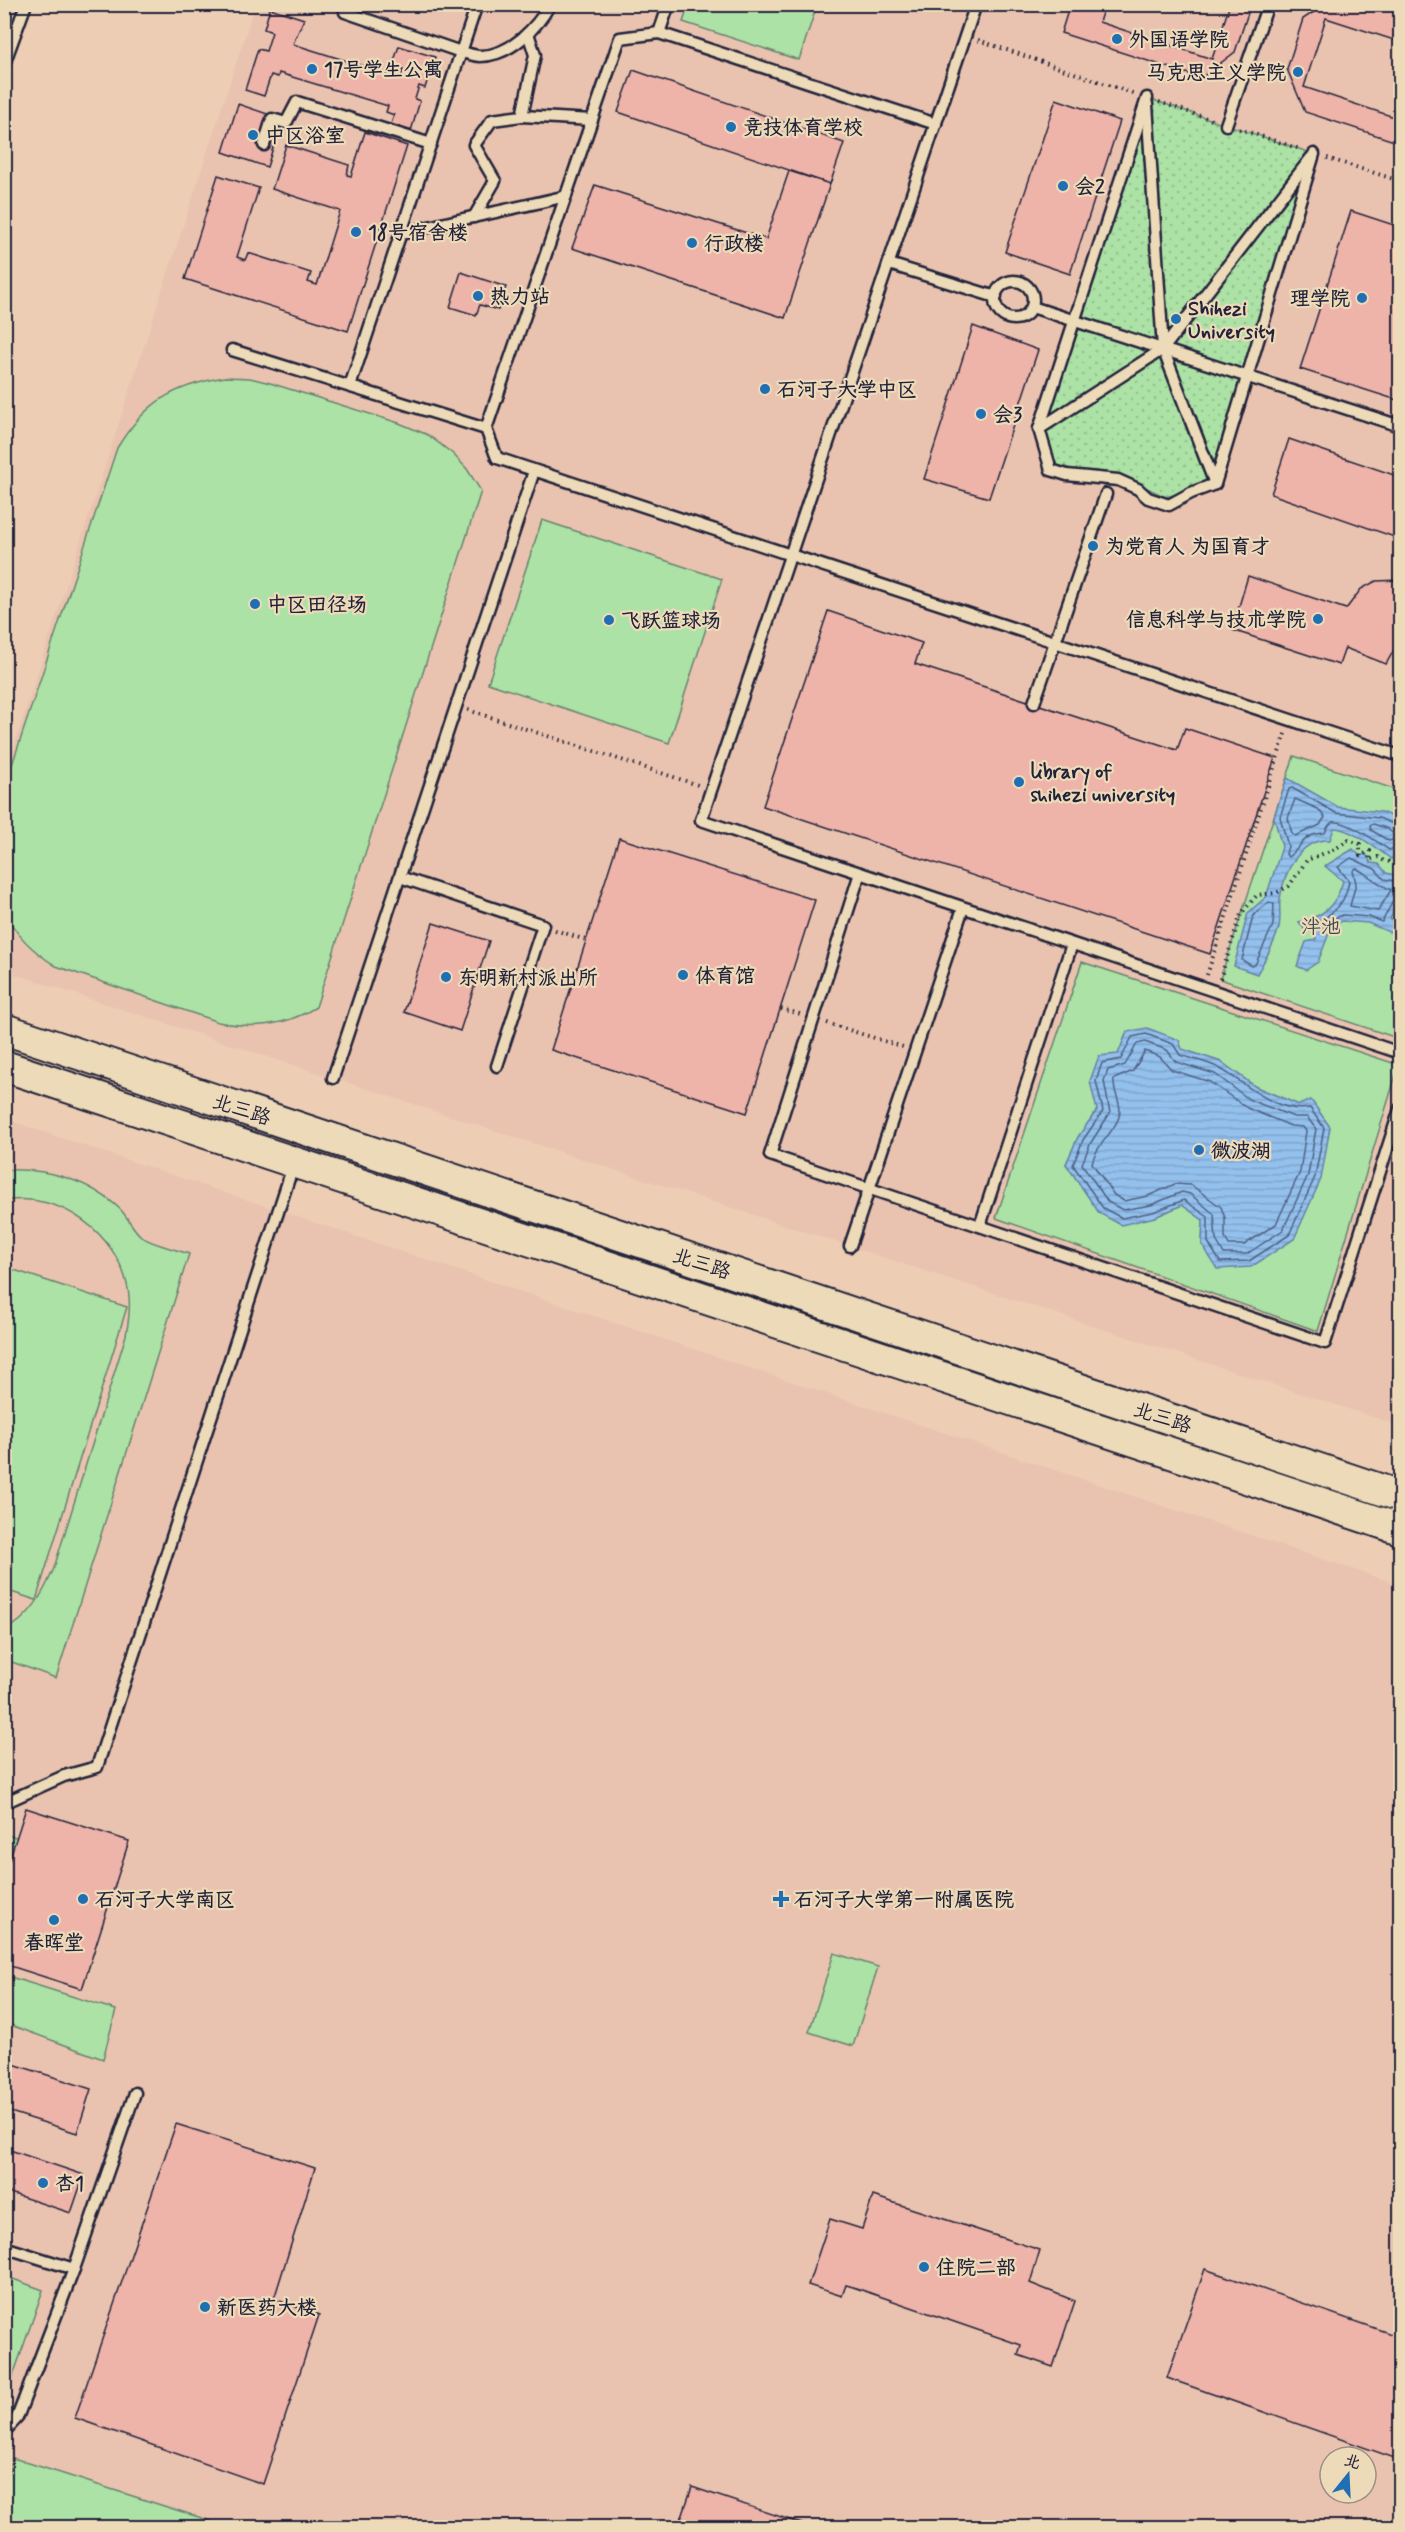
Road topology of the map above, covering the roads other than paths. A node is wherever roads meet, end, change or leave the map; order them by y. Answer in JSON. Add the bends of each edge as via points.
{"nodes":[{"id":1,"x":26,"y":4,"type":"edge"},
{"id":2,"x":477,"y":4,"type":"edge"},
{"id":3,"x":550,"y":4,"type":"edge"},
{"id":4,"x":669,"y":4,"type":"edge"},
{"id":5,"x":972,"y":6,"type":"edge"},
{"id":6,"x":1266,"y":10,"type":"dead end"},
{"id":7,"x":345,"y":12,"type":"dead end"},
{"id":8,"x":528,"y":33,"type":"junction"},
{"id":9,"x":659,"y":33,"type":"junction"},
{"id":10,"x":9,"y":36,"type":"edge"},
{"id":11,"x":461,"y":52,"type":"junction"},
{"id":12,"x":4,"y":64,"type":"edge"},
{"id":13,"x":522,"y":116,"type":"junction"},
{"id":14,"x":592,"y":120,"type":"junction"},
{"id":15,"x":936,"y":124,"type":"junction"},
{"id":16,"x":1226,"y":125,"type":"road end"},
{"id":17,"x":431,"y":144,"type":"junction"},
{"id":18,"x":264,"y":145,"type":"dead end"},
{"id":19,"x":566,"y":196,"type":"junction"},
{"id":20,"x":474,"y":217,"type":"junction"},
{"id":21,"x":401,"y":234,"type":"junction"},
{"id":22,"x":889,"y":264,"type":"junction"},
{"id":23,"x":996,"y":297,"type":"junction"},
{"id":24,"x":1032,"y":307,"type":"junction"},
{"id":25,"x":1074,"y":321,"type":"junction"},
{"id":26,"x":1162,"y":349,"type":"junction"},
{"id":27,"x":232,"y":350,"type":"dead end"},
{"id":28,"x":1246,"y":375,"type":"junction"},
{"id":29,"x":351,"y":386,"type":"junction"},
{"id":30,"x":1401,"y":426,"type":"edge"},
{"id":31,"x":486,"y":429,"type":"junction"},
{"id":32,"x":1039,"y":429,"type":"junction"},
{"id":33,"x":534,"y":471,"type":"junction"},
{"id":34,"x":1215,"y":484,"type":"junction"},
{"id":35,"x":1106,"y":494,"type":"dead end"},
{"id":36,"x":791,"y":553,"type":"junction"},
{"id":37,"x":1056,"y":642,"type":"junction"},
{"id":38,"x":1034,"y":703,"type":"dead end"},
{"id":39,"x":1401,"y":756,"type":"edge"},
{"id":40,"x":860,"y":873,"type":"junction"},
{"id":41,"x":400,"y":878,"type":"junction"},
{"id":42,"x":963,"y":908,"type":"junction"},
{"id":43,"x":1072,"y":944,"type":"junction"},
{"id":44,"x":4,"y":1029,"type":"edge"},
{"id":45,"x":1401,"y":1053,"type":"edge"},
{"id":46,"x":4,"y":1066,"type":"edge"},
{"id":47,"x":497,"y":1066,"type":"dead end"},
{"id":48,"x":333,"y":1078,"type":"dead end"},
{"id":49,"x":1401,"y":1109,"type":"edge"},
{"id":50,"x":294,"y":1163,"type":"junction"},
{"id":51,"x":869,"y":1188,"type":"junction"},
{"id":52,"x":980,"y":1226,"type":"junction"},
{"id":53,"x":850,"y":1246,"type":"dead end"},
{"id":54,"x":1401,"y":1496,"type":"edge"},
{"id":55,"x":1401,"y":1529,"type":"edge"},
{"id":56,"x":4,"y":1803,"type":"edge"},
{"id":57,"x":135,"y":2093,"type":"dead end"},
{"id":58,"x":4,"y":2247,"type":"edge"},
{"id":59,"x":74,"y":2269,"type":"junction"},
{"id":60,"x":4,"y":2432,"type":"edge"}],
"edges":[{"from":1,"to":10,"type":"lane"},
{"from":2,"to":11,"type":"lane"},
{"from":3,"to":8,"type":"lane"},
{"from":4,"to":9,"type":"lane"},
{"from":5,"to":15,"type":"lane"},
{"from":6,"to":16,"type":"lane"},
{"from":7,"to":11,"type":"lane"},
{"from":8,"to":11,"type":"lane","via":[[501,51],[480,56]]},
{"from":8,"to":13,"type":"lane","via":[[535,55]]},
{"from":9,"to":14,"type":"lane","via":[[620,38]]},
{"from":9,"to":15,"type":"lane"},
{"from":10,"to":12,"type":"lane"},
{"from":11,"to":17,"type":"lane"},
{"from":13,"to":14,"type":"lane"},
{"from":13,"to":20,"type":"lane","via":[[492,120],[474,145],[495,181]]},
{"from":14,"to":19,"type":"lane"},
{"from":15,"to":22,"type":"lane"},
{"from":17,"to":18,"type":"lane","via":[[297,102],[286,123],[273,119]]},
{"from":17,"to":21,"type":"lane"},
{"from":19,"to":20,"type":"lane"},
{"from":19,"to":31,"type":"lane"},
{"from":20,"to":21,"type":"lane"},
{"from":21,"to":29,"type":"lane"},
{"from":22,"to":23,"type":"lane"},
{"from":22,"to":36,"type":"lane"},
{"from":23,"to":24,"type":"lane","via":[[1000,312],[1009,318],[1025,316]]},
{"from":23,"to":24,"type":"lane","via":[[1003,285],[1016,282],[1032,294]]},
{"from":24,"to":25,"type":"lane"},
{"from":25,"to":26,"type":"lane"},
{"from":25,"to":26,"type":"lane","via":[[1147,98]]},
{"from":25,"to":32,"type":"lane"},
{"from":26,"to":28,"type":"lane"},
{"from":26,"to":28,"type":"lane","via":[[1314,153]]},
{"from":26,"to":32,"type":"lane"},
{"from":26,"to":34,"type":"lane"},
{"from":27,"to":29,"type":"lane"},
{"from":28,"to":30,"type":"lane"},
{"from":28,"to":34,"type":"lane"},
{"from":29,"to":31,"type":"lane"},
{"from":31,"to":33,"type":"lane","via":[[497,458]]},
{"from":32,"to":34,"type":"lane","via":[[1051,470],[1067,475],[1118,480],[1169,505]]},
{"from":33,"to":36,"type":"lane"},
{"from":33,"to":41,"type":"lane"},
{"from":35,"to":37,"type":"lane"},
{"from":36,"to":37,"type":"lane"},
{"from":36,"to":40,"type":"lane","via":[[700,820]]},
{"from":37,"to":38,"type":"lane"},
{"from":37,"to":39,"type":"lane"},
{"from":40,"to":42,"type":"lane"},
{"from":40,"to":51,"type":"lane","via":[[770,1155]]},
{"from":41,"to":47,"type":"lane","via":[[543,925]]},
{"from":41,"to":48,"type":"lane"},
{"from":42,"to":43,"type":"lane"},
{"from":42,"to":51,"type":"lane"},
{"from":43,"to":45,"type":"lane"},
{"from":43,"to":52,"type":"lane"},
{"from":44,"to":54,"type":"main road","name":"北三路"},
{"from":46,"to":50,"type":"main road","name":"北三路"},
{"from":49,"to":52,"type":"lane","via":[[1325,1343]]},
{"from":50,"to":55,"type":"main road","name":"北三路"},
{"from":50,"to":56,"type":"lane","via":[[97,1767],[64,1776]]},
{"from":51,"to":52,"type":"lane"},
{"from":51,"to":53,"type":"lane"},
{"from":57,"to":59,"type":"lane"},
{"from":58,"to":59,"type":"lane"},
{"from":59,"to":60,"type":"lane","via":[[17,2418]]}]}
